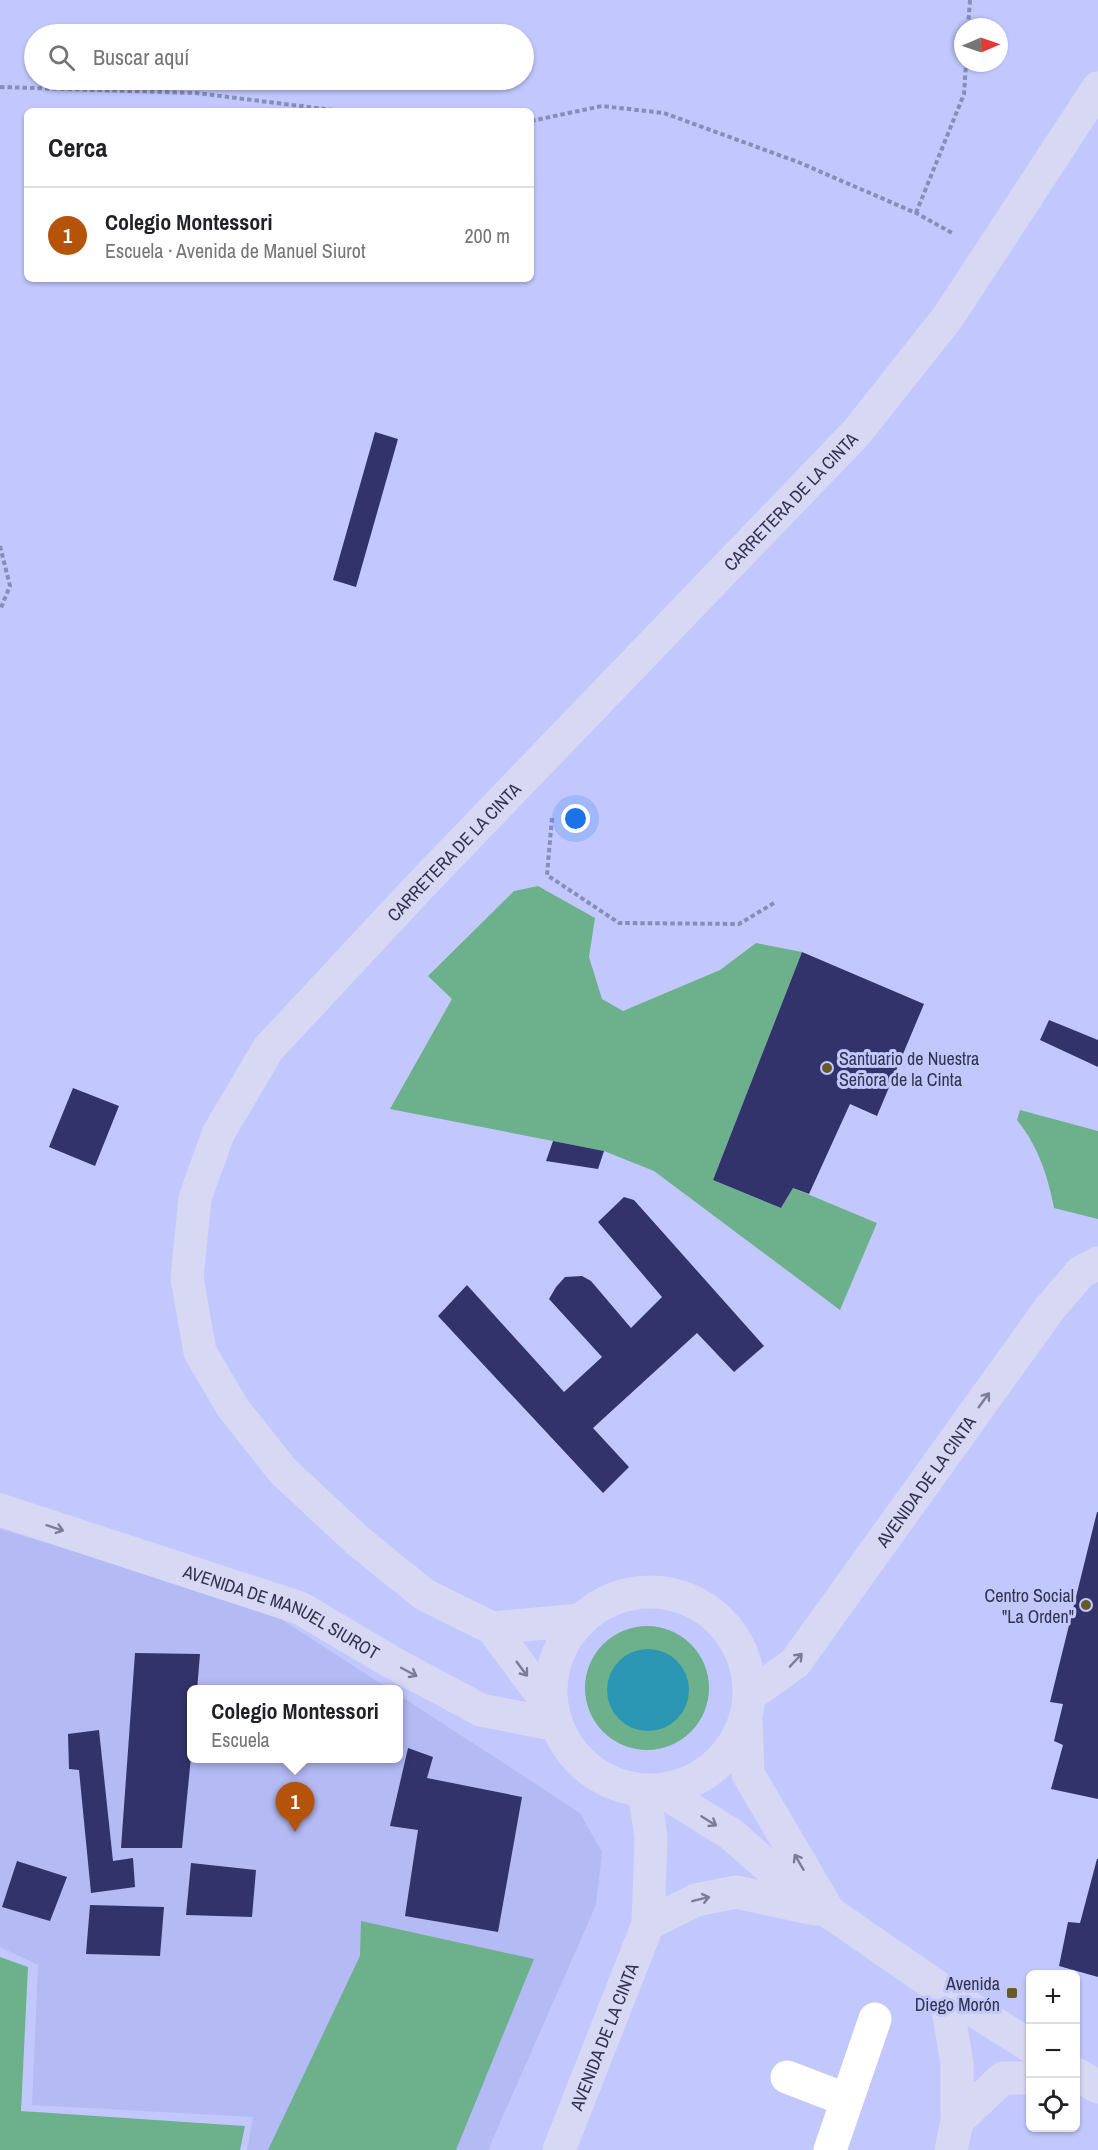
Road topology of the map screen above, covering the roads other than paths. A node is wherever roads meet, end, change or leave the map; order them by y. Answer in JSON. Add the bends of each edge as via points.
{"nodes":[{"id":1,"x":1098,"y":88,"type":"edge"},
{"id":2,"x":1098,"y":1263,"type":"edge"},
{"id":3,"x":0,"y":1509,"type":"edge"},
{"id":4,"x":580,"y":1620,"type":"junction"},
{"id":5,"x":492,"y":1628,"type":"junction"},
{"id":6,"x":748,"y":1708,"type":"junction"},
{"id":7,"x":555,"y":1717,"type":"junction"},
{"id":8,"x":652,"y":1790,"type":"junction"},
{"id":9,"x":829,"y":1912,"type":"junction"},
{"id":10,"x":648,"y":1924,"type":"junction"},
{"id":11,"x":945,"y":1992,"type":"junction"},
{"id":12,"x":875,"y":2019,"type":"dead end"},
{"id":13,"x":993,"y":2022,"type":"junction"},
{"id":14,"x":1026,"y":2043,"type":"edge"},
{"id":15,"x":957,"y":2063,"type":"junction"},
{"id":16,"x":788,"y":2077,"type":"dead end"},
{"id":17,"x":1016,"y":2078,"type":"edge"},
{"id":18,"x":847,"y":2100,"type":"junction"},
{"id":19,"x":954,"y":2135,"type":"edge"},
{"id":20,"x":559,"y":2150,"type":"edge"},
{"id":21,"x":830,"y":2150,"type":"edge"}],
"edges":[{"from":1,"to":5,"type":"main road","name":"CARRETERA DE LA CINTA","via":[[938,331],[856,433],[268,1049],[218,1134],[195,1198],[188,1278],[200,1352],[233,1408],[283,1471],[358,1540],[425,1594]]},
{"from":6,"to":2,"type":"main road","name":"AVENIDA DE LA CINTA","one_way":true,"via":[[795,1663],[1050,1308],[1081,1272]]},
{"from":3,"to":7,"type":"main road","name":"AVENIDA DE MANUEL SIUROT","one_way":true,"via":[[300,1608],[481,1710]]},
{"from":4,"to":5,"type":"main road"},
{"from":4,"to":6,"type":"main road","via":[[610,1599],[646,1591],[677,1595],[707,1608],[729,1630],[741,1659]]},
{"from":4,"to":7,"type":"main road","via":[[561,1647],[551,1678]]},
{"from":5,"to":7,"type":"main road","name":"CARRETERA DE LA CINTA","one_way":true},
{"from":6,"to":8,"type":"main road","via":[[732,1748],[711,1771],[679,1787]]},
{"from":9,"to":6,"type":"main road","one_way":true,"via":[[748,1774]]},
{"from":7,"to":8,"type":"main road","via":[[570,1750],[590,1771],[616,1785]]},
{"from":8,"to":9,"type":"main road","one_way":true,"via":[[731,1834],[805,1899]]},
{"from":8,"to":10,"type":"main road","name":"AVENIDA DE LA CINTA"},
{"from":10,"to":9,"type":"main road","one_way":true,"via":[[696,1900],[736,1893]]},
{"from":9,"to":11,"type":"main road"},
{"from":10,"to":20,"type":"main road","name":"AVENIDA DE LA CINTA"},
{"from":11,"to":13,"type":"main road"},
{"from":11,"to":15,"type":"main road"},
{"from":12,"to":18,"type":"street"},
{"from":13,"to":14,"type":"main road"},
{"from":13,"to":15,"type":"main road"},
{"from":13,"to":17,"type":"main road"},
{"from":15,"to":19,"type":"main road"},
{"from":16,"to":18,"type":"street"},
{"from":17,"to":19,"type":"main road"},
{"from":18,"to":21,"type":"street"}]}
